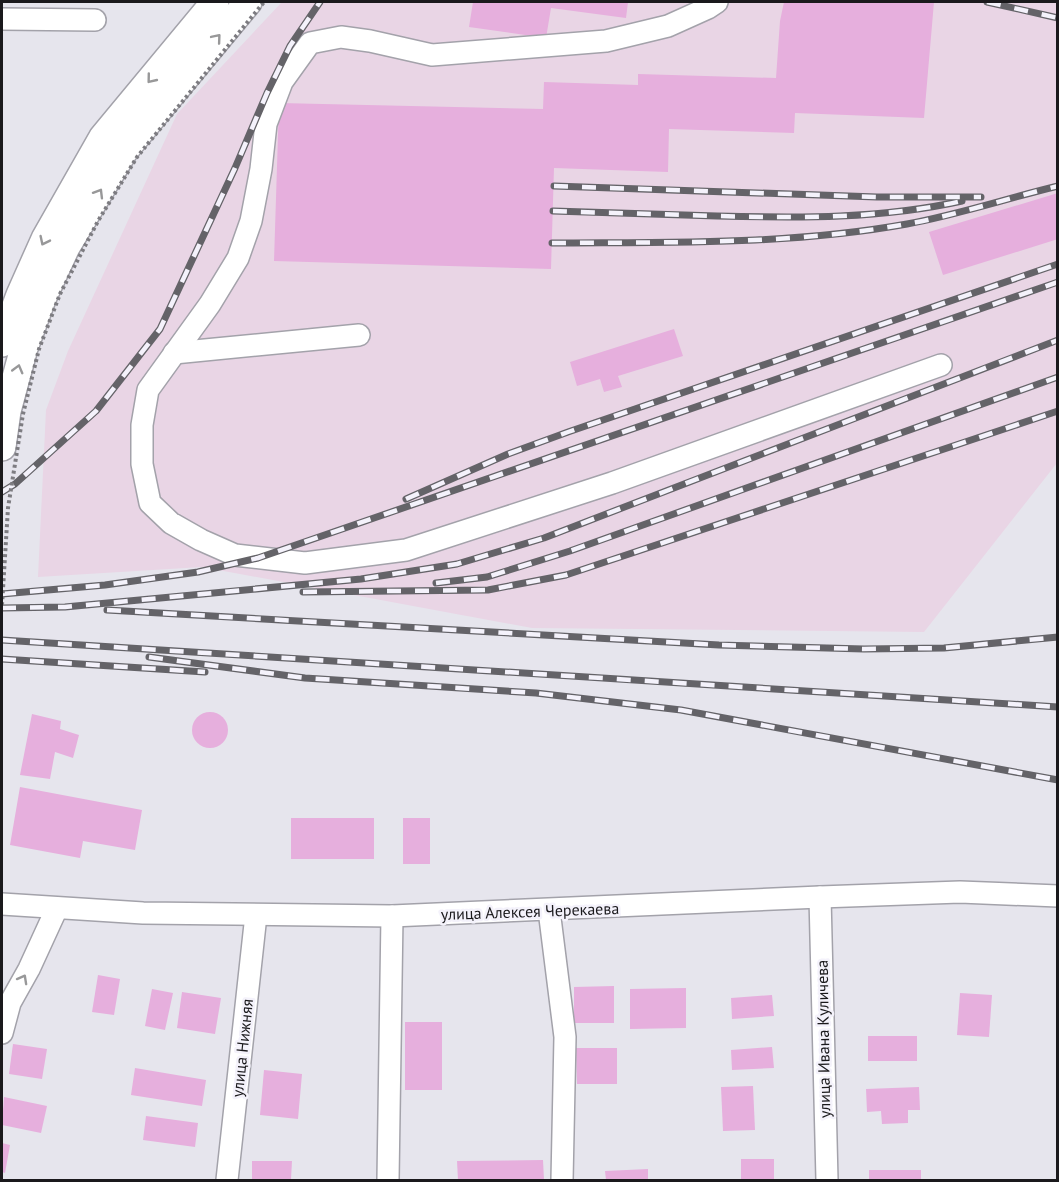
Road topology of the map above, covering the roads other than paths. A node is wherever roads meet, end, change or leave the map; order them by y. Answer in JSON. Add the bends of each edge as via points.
{"nodes":[{"id":1,"x":215,"y":2,"type":"edge"},
{"id":2,"x":248,"y":2,"type":"edge"},
{"id":3,"x":717,"y":2,"type":"edge"},
{"id":4,"x":2,"y":19,"type":"edge"},
{"id":5,"x":95,"y":20,"type":"dead end"},
{"id":6,"x":359,"y":335,"type":"dead end"},
{"id":7,"x":2,"y":343,"type":"edge"},
{"id":8,"x":174,"y":353,"type":"junction"},
{"id":9,"x":941,"y":365,"type":"dead end"},
{"id":10,"x":2,"y":447,"type":"edge"},
{"id":11,"x":1058,"y":896,"type":"edge"},
{"id":12,"x":820,"y":897,"type":"junction"},
{"id":13,"x":2,"y":904,"type":"edge"},
{"id":14,"x":57,"y":908,"type":"junction"},
{"id":15,"x":549,"y":910,"type":"junction"},
{"id":16,"x":256,"y":915,"type":"junction"},
{"id":17,"x":392,"y":916,"type":"junction"},
{"id":18,"x":2,"y":1033,"type":"edge"},
{"id":19,"x":227,"y":1180,"type":"edge"},
{"id":20,"x":388,"y":1180,"type":"edge"},
{"id":21,"x":562,"y":1180,"type":"edge"},
{"id":22,"x":827,"y":1180,"type":"edge"}],
"edges":[{"from":1,"to":7,"type":"main road","one_way":true,"via":[[103,137],[45,239]]},
{"from":10,"to":2,"type":"main road","one_way":true,"via":[[24,348],[66,248],[124,150]]},
{"from":3,"to":8,"type":"street","via":[[668,26],[606,41],[432,55],[341,37],[310,43],[282,82],[266,124],[251,221],[238,258]]},
{"from":4,"to":5,"type":"street"},
{"from":6,"to":8,"type":"street"},
{"from":8,"to":9,"type":"street","via":[[148,390],[142,425],[142,464],[150,503],[171,524],[235,555],[304,563],[406,550],[612,483]]},
{"from":11,"to":12,"type":"street","name":"улица Алексея Черекаева","via":[[960,892]]},
{"from":12,"to":15,"type":"street","name":"улица Алексея Черекаева"},
{"from":12,"to":22,"type":"street","name":"улица Ивана Куличева"},
{"from":13,"to":14,"type":"street","name":"улица Алексея Черекаева"},
{"from":14,"to":16,"type":"street","name":"улица Алексея Черекаева"},
{"from":18,"to":14,"type":"street","one_way":true,"via":[[10,1003]]},
{"from":15,"to":17,"type":"street","name":"улица Алексея Черекаева"},
{"from":15,"to":21,"type":"street","via":[[565,1036]]},
{"from":16,"to":17,"type":"street","name":"улица Алексея Черекаева"},
{"from":16,"to":19,"type":"street","name":"улица Нижняя"},
{"from":17,"to":20,"type":"street"}]}
